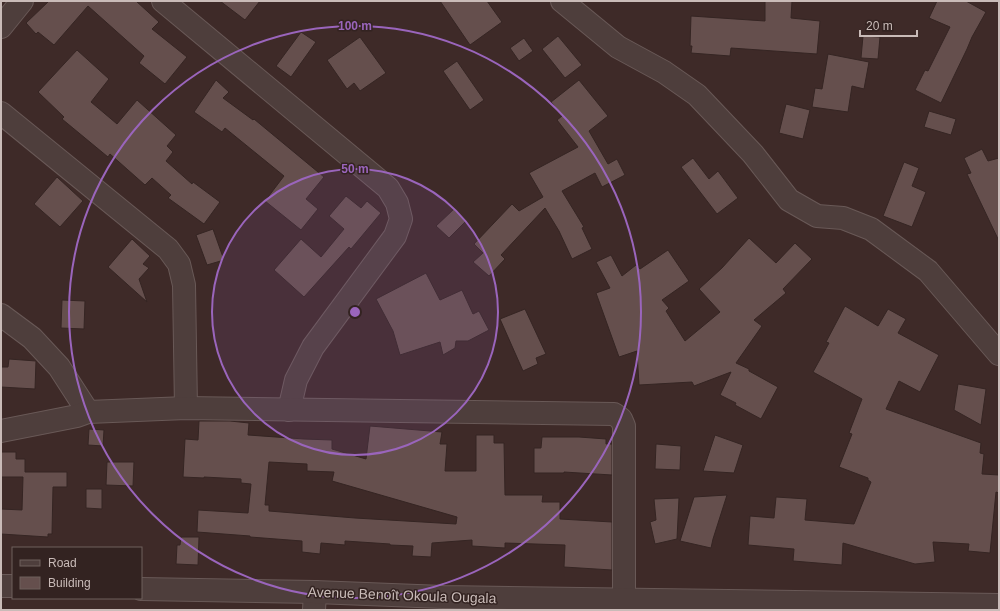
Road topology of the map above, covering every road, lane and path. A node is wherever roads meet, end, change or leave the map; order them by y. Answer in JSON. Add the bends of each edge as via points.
{"nodes":[{"id":1,"x":22,"y":1,"type":"edge"},
{"id":2,"x":163,"y":1,"type":"edge"},
{"id":3,"x":562,"y":1,"type":"edge"},
{"id":4,"x":1,"y":27,"type":"edge"},
{"id":5,"x":1,"y":113,"type":"edge"},
{"id":6,"x":1,"y":315,"type":"edge"},
{"id":7,"x":999,"y":354,"type":"edge"},
{"id":8,"x":186,"y":408,"type":"junction"},
{"id":9,"x":289,"y":410,"type":"junction"},
{"id":10,"x":88,"y":412,"type":"junction"},
{"id":11,"x":1,"y":431,"type":"edge"},
{"id":12,"x":1,"y":586,"type":"edge"},
{"id":13,"x":12,"y":586,"type":"edge"},
{"id":14,"x":142,"y":589,"type":"edge"},
{"id":15,"x":624,"y":600,"type":"junction"},
{"id":16,"x":314,"y":601,"type":"edge"},
{"id":17,"x":999,"y":605,"type":"edge"}],
"edges":[{"from":1,"to":4,"type":"street"},
{"from":2,"to":9,"type":"street","via":[[388,188],[397,203],[401,219],[395,236],[313,347],[296,380]]},
{"from":3,"to":7,"type":"street","via":[[618,47],[664,72],[697,95],[753,154],[789,200],[818,216],[843,218],[871,229],[928,271]]},
{"from":5,"to":8,"type":"street","via":[[168,248],[179,264],[184,284]]},
{"from":6,"to":10,"type":"street","via":[[32,338],[59,367]]},
{"from":8,"to":9,"type":"street"},
{"from":8,"to":10,"type":"street"},
{"from":9,"to":15,"type":"street","via":[[614,414],[621,419],[624,426]]},
{"from":10,"to":11,"type":"street"},
{"from":12,"to":13,"type":"street"},
{"from":14,"to":16,"type":"street","name":"Avenue Benoît Okoula Ougala"},
{"from":15,"to":16,"type":"street","name":"Avenue Benoît Okoula Ougala","via":[[443,597]]},
{"from":15,"to":17,"type":"street","name":"Avenue Benoît Okoula Ougala"}]}
